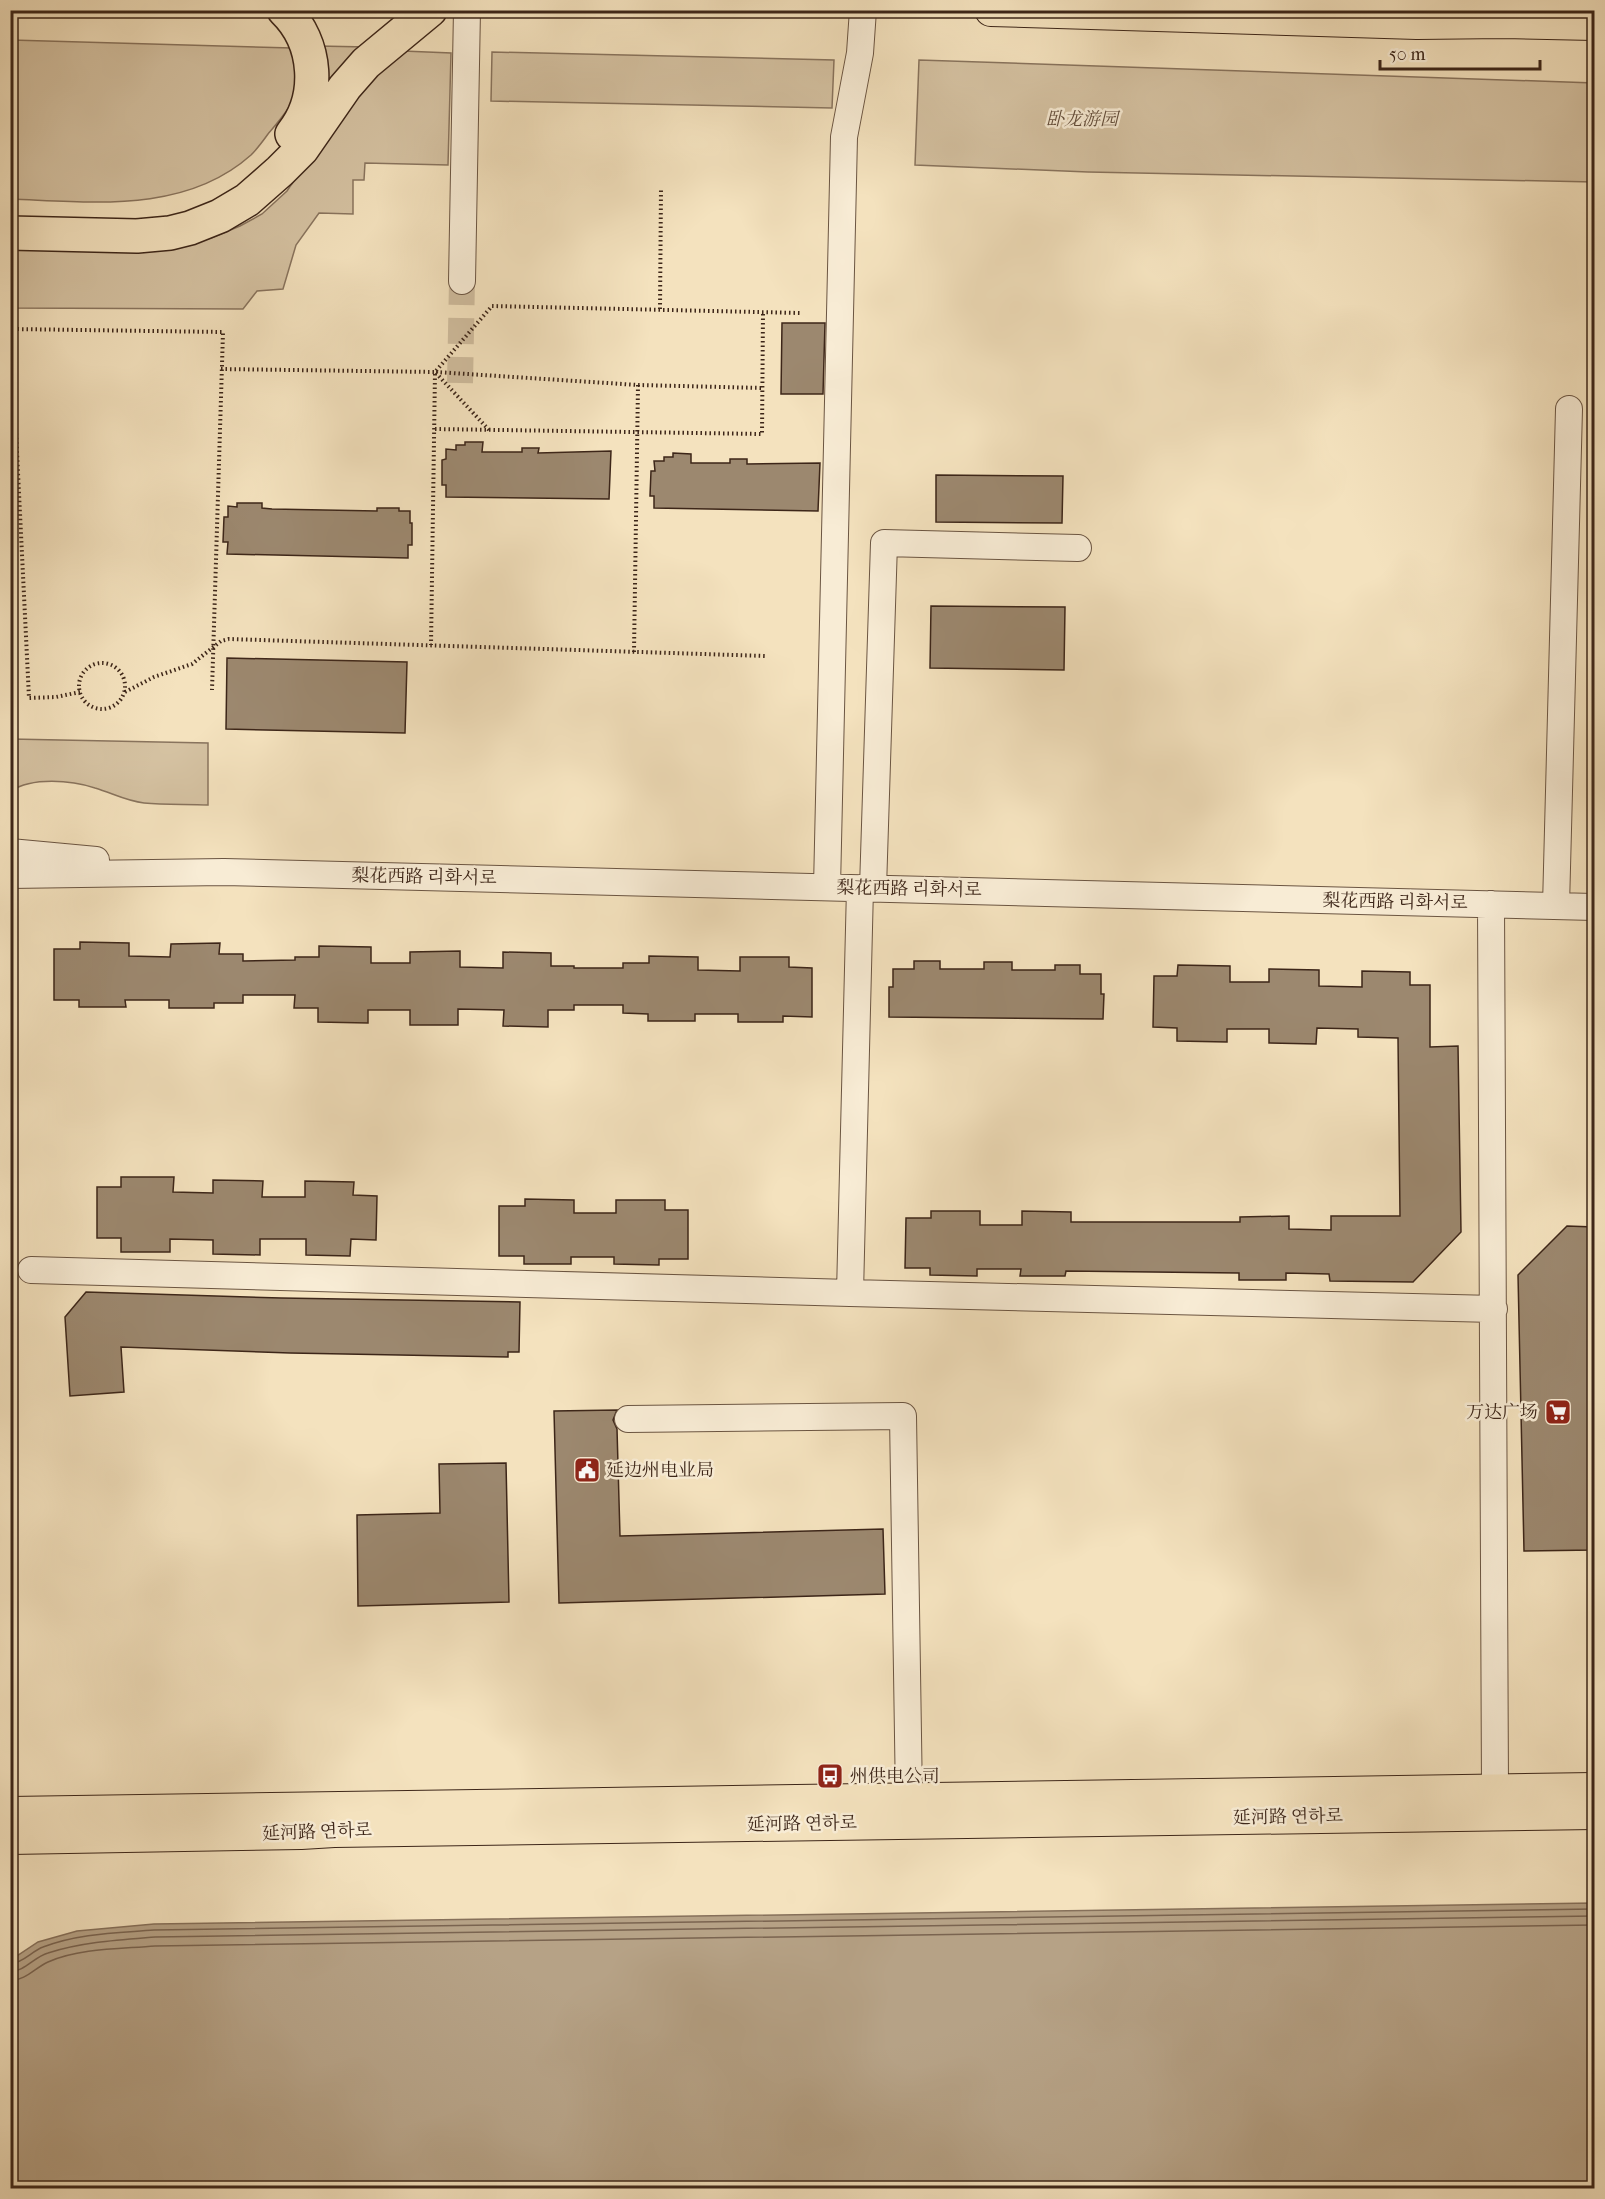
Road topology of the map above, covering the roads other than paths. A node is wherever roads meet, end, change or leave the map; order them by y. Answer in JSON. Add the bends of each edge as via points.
{"nodes":[{"id":1,"x":284,"y":10,"type":"edge"},
{"id":2,"x":430,"y":10,"type":"edge"},
{"id":3,"x":467,"y":10,"type":"edge"},
{"id":4,"x":863,"y":10,"type":"edge"},
{"id":5,"x":991,"y":10,"type":"edge"},
{"id":6,"x":1504,"y":16,"type":"edge"},
{"id":7,"x":1594,"y":24,"type":"edge"},
{"id":8,"x":10,"y":218,"type":"edge"},
{"id":9,"x":10,"y":233,"type":"edge"},
{"id":10,"x":462,"y":281,"type":"tunnel mouth"},
{"id":11,"x":1569,"y":409,"type":"dead end"},
{"id":12,"x":1078,"y":548,"type":"dead end"},
{"id":13,"x":10,"y":852,"type":"edge"},
{"id":14,"x":224,"y":872,"type":"junction"},
{"id":15,"x":10,"y":875,"type":"edge"},
{"id":16,"x":827,"y":887,"type":"junction"},
{"id":17,"x":866,"y":888,"type":"junction"},
{"id":18,"x":1491,"y":904,"type":"junction"},
{"id":19,"x":1556,"y":906,"type":"junction"},
{"id":20,"x":1594,"y":907,"type":"edge"},
{"id":21,"x":31,"y":1270,"type":"dead end"},
{"id":22,"x":850,"y":1293,"type":"junction"},
{"id":23,"x":1494,"y":1309,"type":"junction"},
{"id":24,"x":628,"y":1419,"type":"dead end"},
{"id":25,"x":1594,"y":1789,"type":"edge"},
{"id":26,"x":1495,"y":1790,"type":"junction"},
{"id":27,"x":909,"y":1799,"type":"junction"},
{"id":28,"x":1594,"y":1813,"type":"edge"},
{"id":29,"x":10,"y":1814,"type":"edge"},
{"id":30,"x":10,"y":1838,"type":"edge"}],
"edges":[{"from":1,"to":8,"type":"highway","via":[[303,37],[312,64],[312,87],[297,129],[257,173],[206,202],[152,219]]},
{"from":2,"to":9,"type":"highway","via":[[366,63],[302,149],[280,171],[248,200],[220,216],[190,228],[137,237]]},
{"from":3,"to":10,"type":"street"},
{"from":4,"to":16,"type":"street","via":[[860,53],[844,137]]},
{"from":5,"to":6,"type":"main road","via":[[1417,23]]},
{"from":6,"to":7,"type":"main road"},
{"from":11,"to":19,"type":"street"},
{"from":12,"to":17,"type":"street","via":[[884,543]]},
{"from":13,"to":14,"type":"street","name":"梨花西路 리화서로"},
{"from":14,"to":15,"type":"street","name":"梨花西路 리화서로"},
{"from":14,"to":16,"type":"street","name":"梨花西路 리화서로"},
{"from":16,"to":17,"type":"street","name":"梨花西路 리화서로"},
{"from":17,"to":18,"type":"street","name":"梨花西路 리화서로"},
{"from":17,"to":22,"type":"street"},
{"from":18,"to":19,"type":"street","name":"梨花西路 리화서로"},
{"from":18,"to":23,"type":"street"},
{"from":19,"to":20,"type":"street","name":"梨花西路 리화서로"},
{"from":21,"to":22,"type":"street"},
{"from":22,"to":23,"type":"street"},
{"from":23,"to":26,"type":"street"},
{"from":24,"to":27,"type":"street","via":[[903,1416]]},
{"from":25,"to":26,"type":"main road","name":"延河路 연하로"},
{"from":26,"to":27,"type":"main road","name":"延河路 연하로"},
{"from":27,"to":29,"type":"main road","name":"延河路 연하로"},
{"from":28,"to":30,"type":"main road","name":"延河路 연하로"}]}
